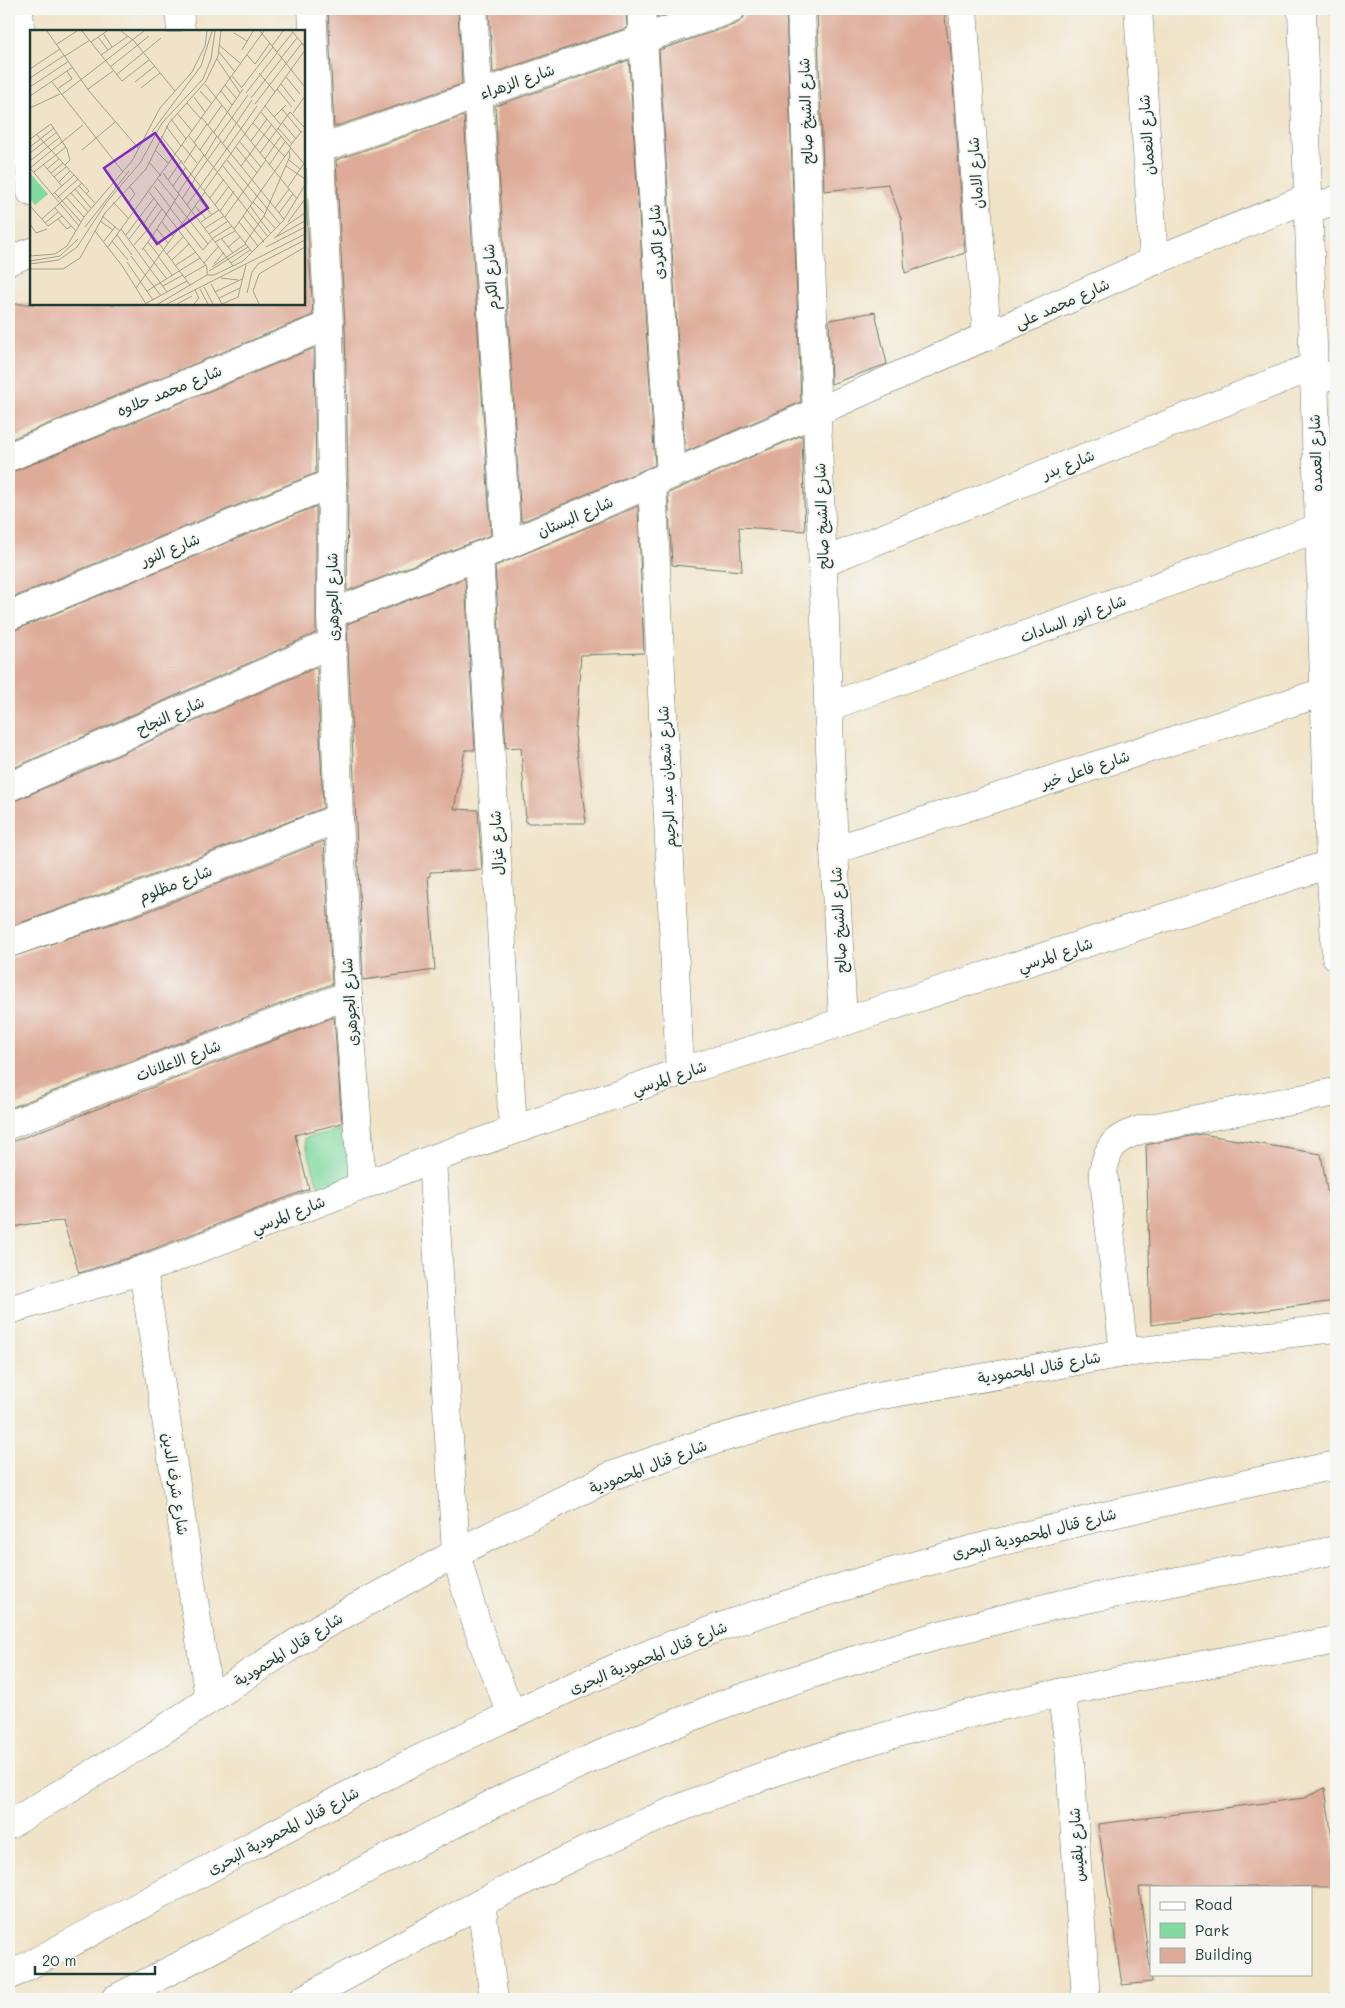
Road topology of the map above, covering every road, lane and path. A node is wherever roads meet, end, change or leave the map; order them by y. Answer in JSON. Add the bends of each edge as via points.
{"nodes":[{"id":1,"x":19,"y":9,"type":"edge"},
{"id":2,"x":178,"y":9,"type":"edge"},
{"id":3,"x":312,"y":9,"type":"edge"},
{"id":4,"x":473,"y":9,"type":"edge"},
{"id":5,"x":641,"y":9,"type":"edge"},
{"id":6,"x":731,"y":9,"type":"edge"},
{"id":7,"x":801,"y":9,"type":"edge"},
{"id":8,"x":963,"y":9,"type":"edge"},
{"id":9,"x":1138,"y":9,"type":"edge"},
{"id":10,"x":1302,"y":9,"type":"edge"},
{"id":11,"x":181,"y":30,"type":"edge"},
{"id":12,"x":643,"y":38,"type":"junction"},
{"id":13,"x":479,"y":94,"type":"junction"},
{"id":14,"x":312,"y":152,"type":"edge"},
{"id":15,"x":30,"y":177,"type":"edge"},
{"id":16,"x":1336,"y":200,"type":"edge"},
{"id":17,"x":1309,"y":204,"type":"junction"},
{"id":18,"x":30,"y":252,"type":"edge"},
{"id":19,"x":9,"y":261,"type":"edge"},
{"id":20,"x":1154,"y":261,"type":"junction"},
{"id":21,"x":329,"y":325,"type":"junction"},
{"id":22,"x":987,"y":337,"type":"junction"},
{"id":23,"x":1320,"y":374,"type":"edge"},
{"id":24,"x":817,"y":412,"type":"junction"},
{"id":25,"x":9,"y":457,"type":"edge"},
{"id":26,"x":662,"y":478,"type":"junction"},
{"id":27,"x":332,"y":483,"type":"junction"},
{"id":28,"x":1318,"y":528,"type":"junction"},
{"id":29,"x":507,"y":545,"type":"junction"},
{"id":30,"x":479,"y":556,"type":"junction"},
{"id":31,"x":823,"y":562,"type":"junction"},
{"id":32,"x":1328,"y":574,"type":"edge"},
{"id":33,"x":331,"y":614,"type":"junction"},
{"id":34,"x":9,"y":616,"type":"edge"},
{"id":35,"x":332,"y":643,"type":"junction"},
{"id":36,"x":1330,"y":690,"type":"edge"},
{"id":37,"x":828,"y":707,"type":"junction"},
{"id":38,"x":9,"y":788,"type":"edge"},
{"id":39,"x":339,"y":818,"type":"junction"},
{"id":40,"x":834,"y":850,"type":"junction"},
{"id":41,"x":1333,"y":863,"type":"edge"},
{"id":42,"x":9,"y":943,"type":"edge"},
{"id":43,"x":1336,"y":956,"type":"edge"},
{"id":44,"x":348,"y":995,"type":"junction"},
{"id":45,"x":843,"y":1022,"type":"junction"},
{"id":46,"x":680,"y":1072,"type":"junction"},
{"id":47,"x":1336,"y":1092,"type":"edge"},
{"id":48,"x":9,"y":1125,"type":"edge"},
{"id":49,"x":513,"y":1129,"type":"junction"},
{"id":50,"x":432,"y":1159,"type":"junction"},
{"id":51,"x":362,"y":1186,"type":"junction"},
{"id":52,"x":143,"y":1270,"type":"junction"},
{"id":53,"x":9,"y":1310,"type":"edge"},
{"id":54,"x":1336,"y":1328,"type":"edge"},
{"id":55,"x":1124,"y":1353,"type":"junction"},
{"id":56,"x":1336,"y":1465,"type":"edge"},
{"id":57,"x":1336,"y":1550,"type":"edge"},
{"id":58,"x":456,"y":1553,"type":"junction"},
{"id":59,"x":1336,"y":1640,"type":"edge"},
{"id":60,"x":1061,"y":1692,"type":"junction"},
{"id":61,"x":209,"y":1698,"type":"junction"},
{"id":62,"x":512,"y":1712,"type":"junction"},
{"id":63,"x":9,"y":1825,"type":"edge"},
{"id":64,"x":481,"y":1903,"type":"junction"},
{"id":65,"x":9,"y":1976,"type":"edge"},
{"id":66,"x":116,"y":1999,"type":"edge"},
{"id":67,"x":304,"y":1999,"type":"edge"},
{"id":68,"x":494,"y":1999,"type":"edge"},
{"id":69,"x":1086,"y":1999,"type":"edge"}],
"edges":[{"from":1,"to":15,"type":"street"},
{"from":2,"to":11,"type":"street"},
{"from":3,"to":14,"type":"street","name":"شارع الجوهرى"},
{"from":4,"to":13,"type":"street","name":"شارع الكرم"},
{"from":5,"to":12,"type":"street","name":"شارع الكردى"},
{"from":6,"to":12,"type":"street","name":"شارع الزهراء"},
{"from":7,"to":24,"type":"street","name":"شارع الشيخ صالح"},
{"from":8,"to":22,"type":"street","name":"شارع الامان"},
{"from":9,"to":20,"type":"street","name":"شارع النعمان"},
{"from":10,"to":17,"type":"street","name":"شارع العمده"},
{"from":12,"to":13,"type":"street","name":"شارع الزهراء"},
{"from":12,"to":26,"type":"street","name":"شارع الكردى"},
{"from":13,"to":14,"type":"street","name":"شارع الزهراء"},
{"from":13,"to":29,"type":"street","name":"شارع الكرم"},
{"from":14,"to":21,"type":"street","name":"شارع الجوهرى"},
{"from":16,"to":17,"type":"street","name":"شارع محمد على"},
{"from":17,"to":20,"type":"street","name":"شارع محمد على"},
{"from":17,"to":23,"type":"street","name":"شارع العمده"},
{"from":18,"to":19,"type":"street"},
{"from":20,"to":22,"type":"street","name":"شارع محمد على"},
{"from":21,"to":25,"type":"street","name":"شارع محمد حلاوه"},
{"from":21,"to":27,"type":"street","name":"شارع الجوهرى"},
{"from":22,"to":24,"type":"street","name":"شارع محمد على"},
{"from":23,"to":28,"type":"street","name":"شارع العمده"},
{"from":23,"to":31,"type":"street","name":"شارع بدر"},
{"from":24,"to":26,"type":"street","name":"شارع البستان"},
{"from":24,"to":31,"type":"street","name":"شارع الشيخ صالح"},
{"from":26,"to":29,"type":"street","name":"شارع البستان"},
{"from":26,"to":46,"type":"street","name":"شارع شعبان عبد الرحيم"},
{"from":27,"to":33,"type":"street","name":"شارع الجوهرى"},
{"from":27,"to":34,"type":"street","name":"شارع النور"},
{"from":28,"to":32,"type":"street","name":"شارع العمده"},
{"from":28,"to":37,"type":"street","name":"شارع انور السادات"},
{"from":29,"to":30,"type":"street","name":"شارع البستان"},
{"from":30,"to":33,"type":"street","name":"شارع البستان"},
{"from":30,"to":49,"type":"street","name":"شارع غزال"},
{"from":31,"to":37,"type":"street","name":"شارع الشيخ صالح"},
{"from":32,"to":36,"type":"street","name":"شارع العمده"},
{"from":33,"to":35,"type":"street","name":"شارع الجوهرى"},
{"from":35,"to":38,"type":"street","name":"شارع النجاح"},
{"from":35,"to":39,"type":"street","name":"شارع الجوهرى"},
{"from":36,"to":40,"type":"street","name":"شارع فاعل خير"},
{"from":36,"to":41,"type":"street","name":"شارع العمده"},
{"from":37,"to":40,"type":"street","name":"شارع الشيخ صالح"},
{"from":39,"to":42,"type":"street","name":"شارع مظلوم","via":[[138,898]]},
{"from":39,"to":44,"type":"street","name":"شارع الجوهرى"},
{"from":40,"to":45,"type":"street","name":"شارع الشيخ صالح"},
{"from":41,"to":43,"type":"street","name":"شارع العمده"},
{"from":41,"to":45,"type":"street","name":"شارع المرسي"},
{"from":44,"to":48,"type":"street","name":"شارع الاعلانات"},
{"from":44,"to":51,"type":"street","name":"شارع الجوهرى"},
{"from":45,"to":46,"type":"street","name":"شارع المرسي"},
{"from":46,"to":49,"type":"street","name":"شارع المرسي"},
{"from":47,"to":55,"type":"street","via":[[1140,1130],[1121,1137],[1107,1151],[1103,1171]]},
{"from":49,"to":50,"type":"street","name":"شارع المرسي"},
{"from":50,"to":51,"type":"street","name":"شارع المرسي"},
{"from":50,"to":58,"type":"street"},
{"from":51,"to":52,"type":"street","name":"شارع المرسي"},
{"from":52,"to":53,"type":"street","name":"شارع المرسي"},
{"from":52,"to":61,"type":"street","name":"شارع شرف الدين"},
{"from":54,"to":55,"type":"street","name":"شارع قنال المحمودية"},
{"from":55,"to":58,"type":"street","name":"شارع قنال المحمودية","via":[[877,1396],[787,1418],[611,1476]]},
{"from":56,"to":62,"type":"street","name":"شارع قنال المحمودية البحرى","via":[[1158,1502],[907,1566],[650,1654]]},
{"from":57,"to":66,"type":"street","via":[[1013,1616],[835,1666],[724,1704],[508,1796]]},
{"from":58,"to":61,"type":"street","name":"شارع قنال المحمودية","via":[[319,1628]]},
{"from":58,"to":62,"type":"street","via":[[480,1636]]},
{"from":59,"to":60,"type":"street"},
{"from":60,"to":64,"type":"street","via":[[947,1718],[753,1780],[569,1858]]},
{"from":60,"to":69,"type":"street","name":"شارع بلقيس","via":[[1069,1746]]},
{"from":61,"to":63,"type":"street","name":"شارع قنال المحمودية","via":[[133,1750]]},
{"from":62,"to":65,"type":"street","name":"شارع قنال المحمودية البحرى","via":[[346,1796]]},
{"from":64,"to":67,"type":"street"},
{"from":64,"to":68,"type":"street"}]}
